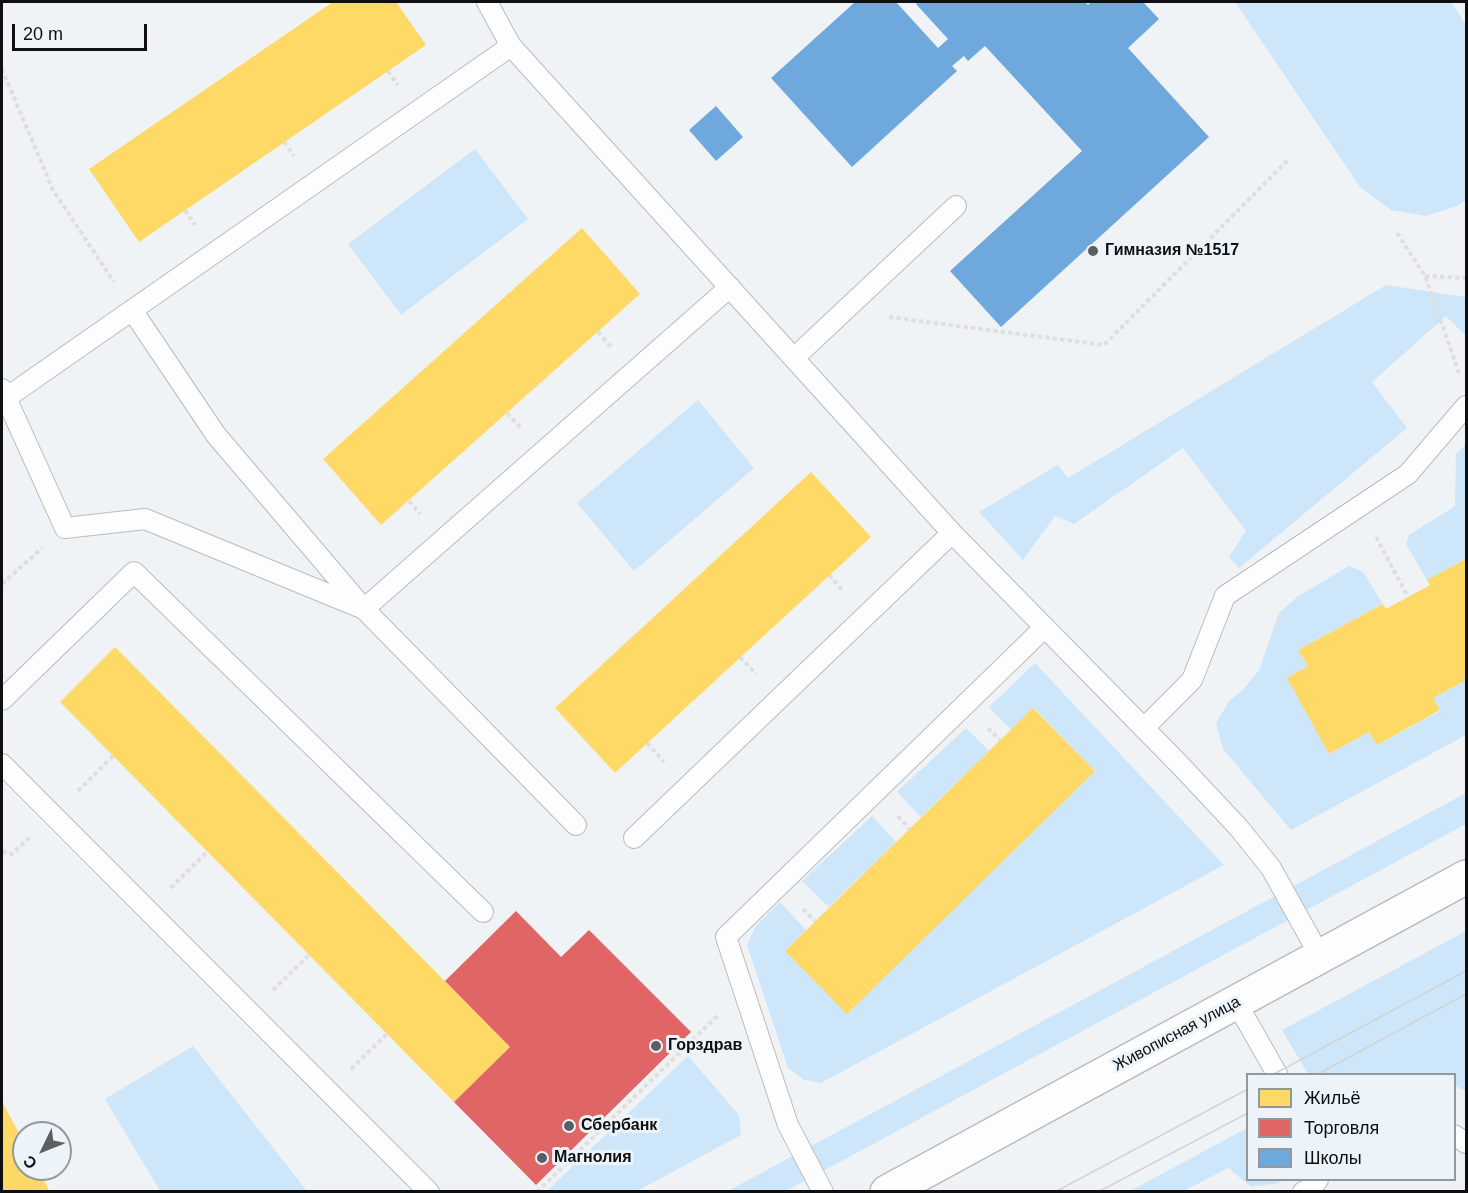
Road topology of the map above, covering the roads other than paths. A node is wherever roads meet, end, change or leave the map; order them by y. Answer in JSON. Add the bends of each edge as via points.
{"nodes":[{"id":1,"x":488,"y":2,"type":"edge"},
{"id":2,"x":511,"y":46,"type":"junction"},
{"id":3,"x":956,"y":206,"type":"dead end"},
{"id":4,"x":730,"y":286,"type":"junction"},
{"id":5,"x":132,"y":310,"type":"junction"},
{"id":6,"x":794,"y":358,"type":"junction"},
{"id":7,"x":4,"y":394,"type":"edge"},
{"id":8,"x":1467,"y":405,"type":"edge"},
{"id":9,"x":952,"y":533,"type":"junction"},
{"id":10,"x":364,"y":609,"type":"junction"},
{"id":11,"x":1044,"y":628,"type":"junction"},
{"id":12,"x":2,"y":700,"type":"edge"},
{"id":13,"x":1144,"y":728,"type":"junction"},
{"id":14,"x":2,"y":764,"type":"edge"},
{"id":15,"x":576,"y":825,"type":"dead end"},
{"id":16,"x":634,"y":838,"type":"dead end"},
{"id":17,"x":1467,"y":877,"type":"edge"},
{"id":18,"x":483,"y":912,"type":"dead end"},
{"id":19,"x":1320,"y":956,"type":"junction"},
{"id":20,"x":1236,"y":1002,"type":"junction"},
{"id":21,"x":1276,"y":1073,"type":"edge"},
{"id":22,"x":1316,"y":1181,"type":"edge"},
{"id":23,"x":429,"y":1191,"type":"edge"},
{"id":24,"x":823,"y":1191,"type":"edge"},
{"id":25,"x":887,"y":1191,"type":"edge"},
{"id":26,"x":1303,"y":1191,"type":"edge"}],
"edges":[{"from":1,"to":2,"type":"lane"},
{"from":2,"to":4,"type":"lane"},
{"from":2,"to":5,"type":"lane"},
{"from":3,"to":6,"type":"lane"},
{"from":4,"to":6,"type":"lane"},
{"from":4,"to":10,"type":"lane"},
{"from":5,"to":7,"type":"lane"},
{"from":5,"to":10,"type":"lane","via":[[216,435]]},
{"from":6,"to":9,"type":"lane"},
{"from":7,"to":10,"type":"lane","via":[[65,528],[145,519]]},
{"from":8,"to":13,"type":"lane","via":[[1407,474],[1225,596],[1192,680]]},
{"from":9,"to":11,"type":"lane"},
{"from":9,"to":16,"type":"lane"},
{"from":10,"to":15,"type":"lane"},
{"from":11,"to":13,"type":"lane"},
{"from":11,"to":24,"type":"lane","via":[[726,937],[788,1125]]},
{"from":12,"to":18,"type":"lane","via":[[134,572]]},
{"from":13,"to":19,"type":"lane","via":[[1239,828],[1271,868]]},
{"from":14,"to":23,"type":"lane"},
{"from":17,"to":19,"type":"street","name":"Живописная улица"},
{"from":19,"to":20,"type":"street","name":"Живописная улица"},
{"from":20,"to":21,"type":"lane"},
{"from":20,"to":25,"type":"street","name":"Живописная улица"},
{"from":22,"to":26,"type":"lane"}]}
